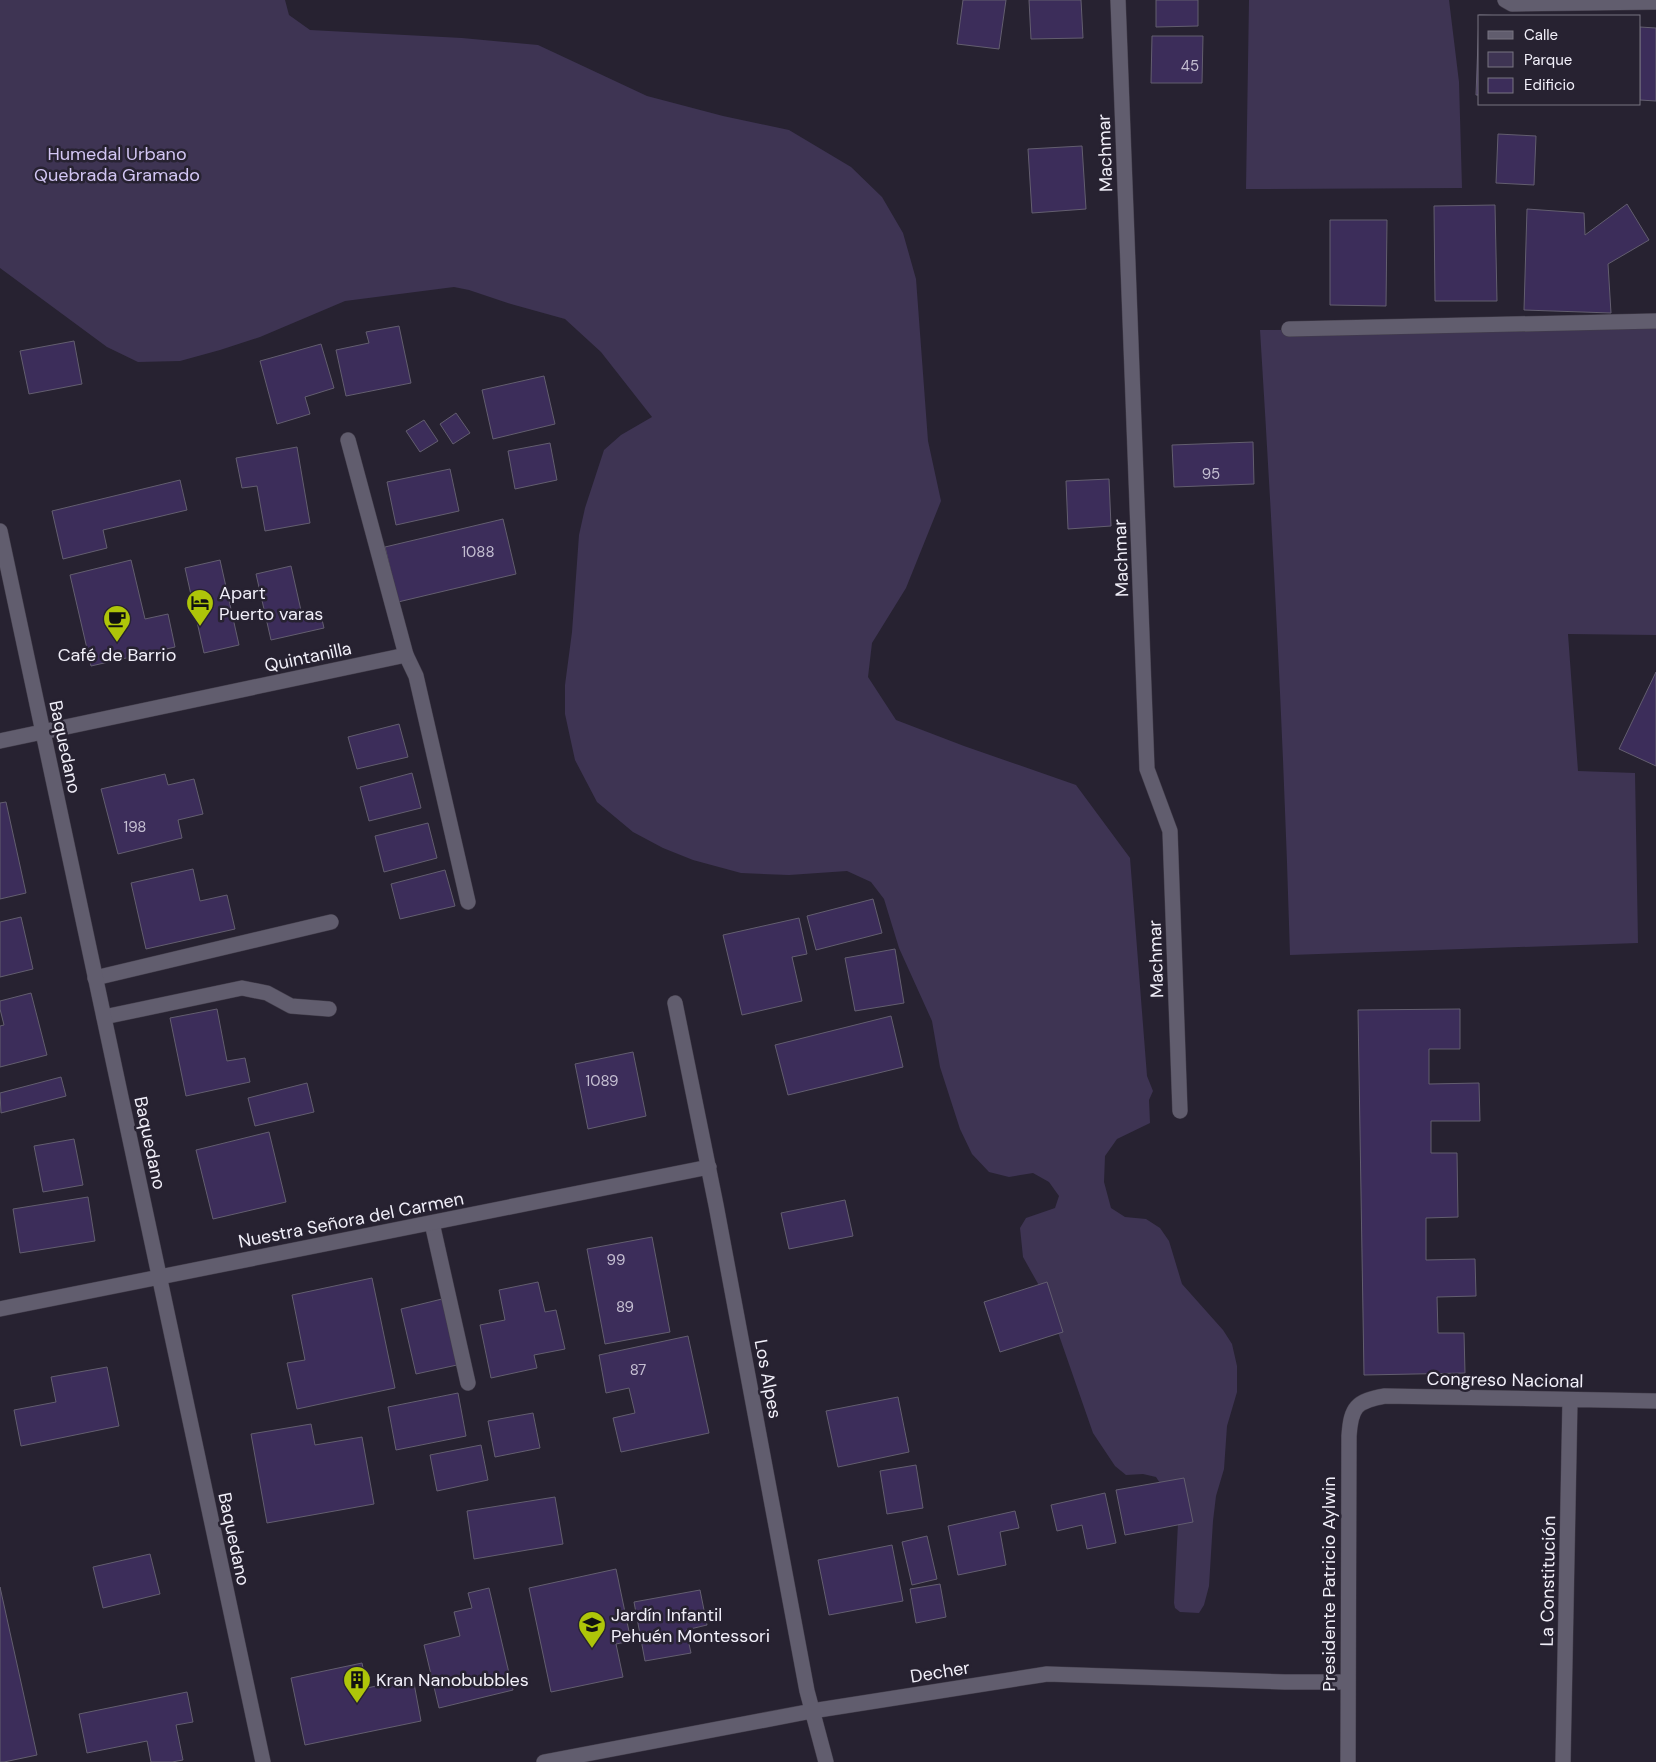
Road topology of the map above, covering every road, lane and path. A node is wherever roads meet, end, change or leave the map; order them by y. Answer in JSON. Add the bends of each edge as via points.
{"nodes":[{"id":1,"x":1118,"y":0,"type":"edge"},
{"id":2,"x":1505,"y":0,"type":"edge"},
{"id":3,"x":1656,"y":2,"type":"edge"},
{"id":4,"x":1656,"y":321,"type":"edge"},
{"id":5,"x":1289,"y":330,"type":"dead end"},
{"id":6,"x":348,"y":440,"type":"dead end"},
{"id":7,"x":0,"y":531,"type":"edge"},
{"id":8,"x":406,"y":655,"type":"junction"},
{"id":9,"x":42,"y":732,"type":"junction"},
{"id":10,"x":0,"y":741,"type":"edge"},
{"id":11,"x":468,"y":902,"type":"dead end"},
{"id":12,"x":331,"y":922,"type":"dead end"},
{"id":13,"x":95,"y":978,"type":"junction"},
{"id":14,"x":675,"y":1003,"type":"dead end"},
{"id":15,"x":329,"y":1009,"type":"dead end"},
{"id":16,"x":104,"y":1017,"type":"junction"},
{"id":17,"x":1180,"y":1111,"type":"dead end"},
{"id":18,"x":709,"y":1167,"type":"junction"},
{"id":19,"x":432,"y":1223,"type":"junction"},
{"id":20,"x":160,"y":1278,"type":"junction"},
{"id":21,"x":0,"y":1309,"type":"edge"},
{"id":22,"x":468,"y":1384,"type":"dead end"},
{"id":23,"x":1570,"y":1400,"type":"junction"},
{"id":24,"x":1656,"y":1401,"type":"edge"},
{"id":25,"x":1355,"y":1407,"type":"joint"},
{"id":26,"x":1348,"y":1682,"type":"junction"},
{"id":27,"x":812,"y":1710,"type":"junction"},
{"id":28,"x":263,"y":1762,"type":"edge"},
{"id":29,"x":544,"y":1762,"type":"edge"},
{"id":30,"x":826,"y":1762,"type":"edge"},
{"id":31,"x":1348,"y":1762,"type":"edge"},
{"id":32,"x":1563,"y":1762,"type":"edge"}],
"edges":[{"from":1,"to":17,"type":"street","name":"Machmar","via":[[1147,768],[1170,831]]},
{"from":2,"to":3,"type":"street","via":[[1512,4]]},
{"from":4,"to":5,"type":"street"},
{"from":6,"to":8,"type":"street"},
{"from":7,"to":9,"type":"street","name":"Baquedano"},
{"from":8,"to":9,"type":"street","name":"Quintanilla"},
{"from":8,"to":11,"type":"street","via":[[416,676]]},
{"from":9,"to":10,"type":"street","name":"Quintanilla"},
{"from":9,"to":13,"type":"street","name":"Baquedano"},
{"from":12,"to":13,"type":"street"},
{"from":13,"to":16,"type":"street","name":"Baquedano"},
{"from":14,"to":18,"type":"street","name":"Los Alpes"},
{"from":15,"to":16,"type":"street","via":[[291,1006],[267,993],[242,988]]},
{"from":16,"to":20,"type":"street","name":"Baquedano"},
{"from":18,"to":19,"type":"street","name":"Nuestra Señora del Carmen"},
{"from":18,"to":27,"type":"street","name":"Los Alpes"},
{"from":19,"to":20,"type":"street","name":"Nuestra Señora del Carmen"},
{"from":19,"to":22,"type":"street"},
{"from":20,"to":21,"type":"street","name":"Nuestra Señora del Carmen"},
{"from":20,"to":28,"type":"street","name":"Baquedano"},
{"from":23,"to":24,"type":"street","name":"Congreso Nacional"},
{"from":23,"to":25,"type":"street","name":"Congreso Nacional","via":[[1385,1396],[1370,1398]]},
{"from":23,"to":32,"type":"street","name":"La Constitución"},
{"from":25,"to":26,"type":"street","name":"Presidente Patricio Aylwin","via":[[1350,1418],[1349,1436]]},
{"from":26,"to":27,"type":"street","name":"Decher","via":[[1047,1674]]},
{"from":26,"to":31,"type":"street","name":"Presidente Patricio Aylwin"},
{"from":27,"to":29,"type":"street","name":"Decher"},
{"from":27,"to":30,"type":"street","name":"Los Alpes"}]}
